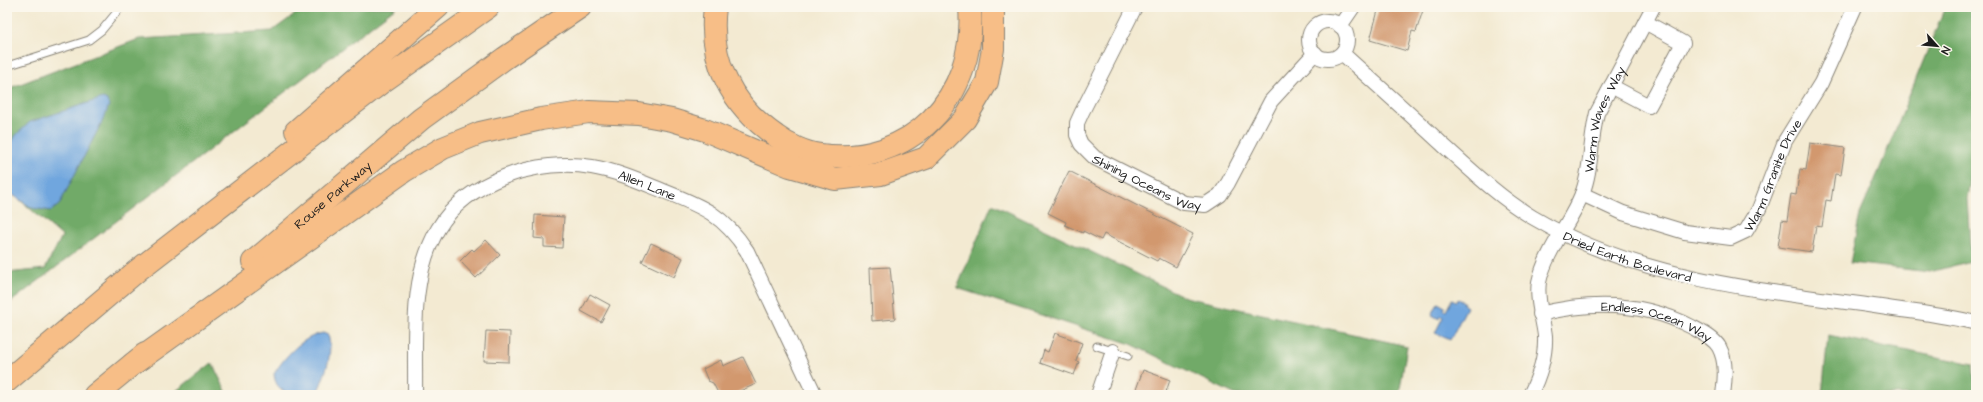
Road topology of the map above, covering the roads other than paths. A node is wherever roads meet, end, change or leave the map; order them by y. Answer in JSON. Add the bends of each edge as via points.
{"nodes":[{"id":1,"x":120,"y":7,"type":"edge"},
{"id":2,"x":438,"y":7,"type":"edge"},
{"id":3,"x":488,"y":7,"type":"edge"},
{"id":4,"x":580,"y":7,"type":"edge"},
{"id":5,"x":715,"y":7,"type":"edge"},
{"id":6,"x":970,"y":7,"type":"edge"},
{"id":7,"x":993,"y":7,"type":"edge"},
{"id":8,"x":1135,"y":7,"type":"edge"},
{"id":9,"x":1353,"y":7,"type":"edge"},
{"id":10,"x":1653,"y":7,"type":"edge"},
{"id":11,"x":1855,"y":7,"type":"edge"},
{"id":12,"x":1645,"y":22,"type":"junction"},
{"id":13,"x":1340,"y":26,"type":"junction"},
{"id":14,"x":1314,"y":53,"type":"junction"},
{"id":15,"x":1343,"y":54,"type":"junction"},
{"id":16,"x":7,"y":66,"type":"edge"},
{"id":17,"x":1611,"y":86,"type":"junction"},
{"id":18,"x":1582,"y":194,"type":"junction"},
{"id":19,"x":1560,"y":233,"type":"junction"},
{"id":20,"x":138,"y":270,"type":"junction"},
{"id":21,"x":1540,"y":314,"type":"junction"},
{"id":22,"x":1976,"y":323,"type":"edge"},
{"id":23,"x":1097,"y":346,"type":"dead end"},
{"id":24,"x":1113,"y":351,"type":"junction"},
{"id":25,"x":1128,"y":356,"type":"dead end"},
{"id":26,"x":133,"y":364,"type":"junction"},
{"id":27,"x":7,"y":381,"type":"edge"},
{"id":28,"x":95,"y":395,"type":"edge"},
{"id":29,"x":415,"y":395,"type":"edge"},
{"id":30,"x":815,"y":395,"type":"edge"},
{"id":31,"x":1098,"y":395,"type":"edge"},
{"id":32,"x":1530,"y":395,"type":"edge"},
{"id":33,"x":1723,"y":395,"type":"edge"}],
"edges":[{"from":1,"to":16,"type":"lane","via":[[102,30],[89,40]]},
{"from":2,"to":20,"type":"main road"},
{"from":3,"to":20,"type":"main road","via":[[382,82]]},
{"from":4,"to":26,"type":"main road","name":"Rouse Parkway","via":[[504,58],[421,119]]},
{"from":5,"to":6,"type":"main road","via":[[717,57],[723,76],[747,114],[765,129],[798,149],[819,155],[842,157],[869,155],[892,147],[914,135],[944,107],[955,90],[965,65],[971,40]]},
{"from":7,"to":26,"type":"main road","via":[[993,49],[987,82],[965,119],[926,158],[881,174],[835,179],[790,166],[705,130],[639,114],[589,112],[541,119],[480,133],[443,148],[404,171]]},
{"from":8,"to":14,"type":"street","name":"Shining Oceans Way","via":[[1077,123],[1077,135],[1081,144],[1095,158],[1184,203],[1205,205],[1220,195],[1271,101]]},
{"from":9,"to":13,"type":"street"},
{"from":10,"to":12,"type":"street","name":"Warm Waves Way"},
{"from":11,"to":18,"type":"street","name":"Warm Granite Drive","via":[[1821,83],[1784,141],[1759,209],[1746,231],[1731,238],[1685,232],[1623,213]]},
{"from":12,"to":17,"type":"street","name":"Warm Waves Way"},
{"from":12,"to":17,"type":"street","via":[[1683,43],[1649,106]]},
{"from":13,"to":14,"type":"street","via":[[1327,20],[1314,27],[1309,38],[1310,49]]},
{"from":13,"to":15,"type":"street","via":[[1347,36],[1347,46]]},
{"from":14,"to":15,"type":"street","via":[[1328,60]]},
{"from":15,"to":19,"type":"street","name":"Dried Earth Boulevard","via":[[1478,176],[1530,216]]},
{"from":17,"to":18,"type":"street","name":"Warm Waves Way","via":[[1597,113],[1592,130]]},
{"from":18,"to":19,"type":"street","name":"Warm Waves Way"},
{"from":19,"to":21,"type":"street","via":[[1539,282]]},
{"from":19,"to":22,"type":"street","name":"Dried Earth Boulevard","via":[[1602,252],[1679,275],[1733,286]]},
{"from":20,"to":27,"type":"main road"},
{"from":21,"to":32,"type":"street","via":[[1545,336],[1544,351],[1537,382]]},
{"from":21,"to":33,"type":"street","name":"Endless Ocean Way","via":[[1563,308],[1610,305],[1641,309],[1675,319],[1701,332],[1719,347],[1725,366]]},
{"from":23,"to":24,"type":"lane"},
{"from":24,"to":25,"type":"lane"},
{"from":24,"to":31,"type":"street"},
{"from":26,"to":28,"type":"main road","name":"Rouse Parkway"},
{"from":29,"to":30,"type":"street","name":"Allen Lane","via":[[417,290],[424,259],[438,228],[453,210],[484,186],[503,176],[569,165],[611,172],[703,207],[721,219],[735,233],[747,251]]}]}
